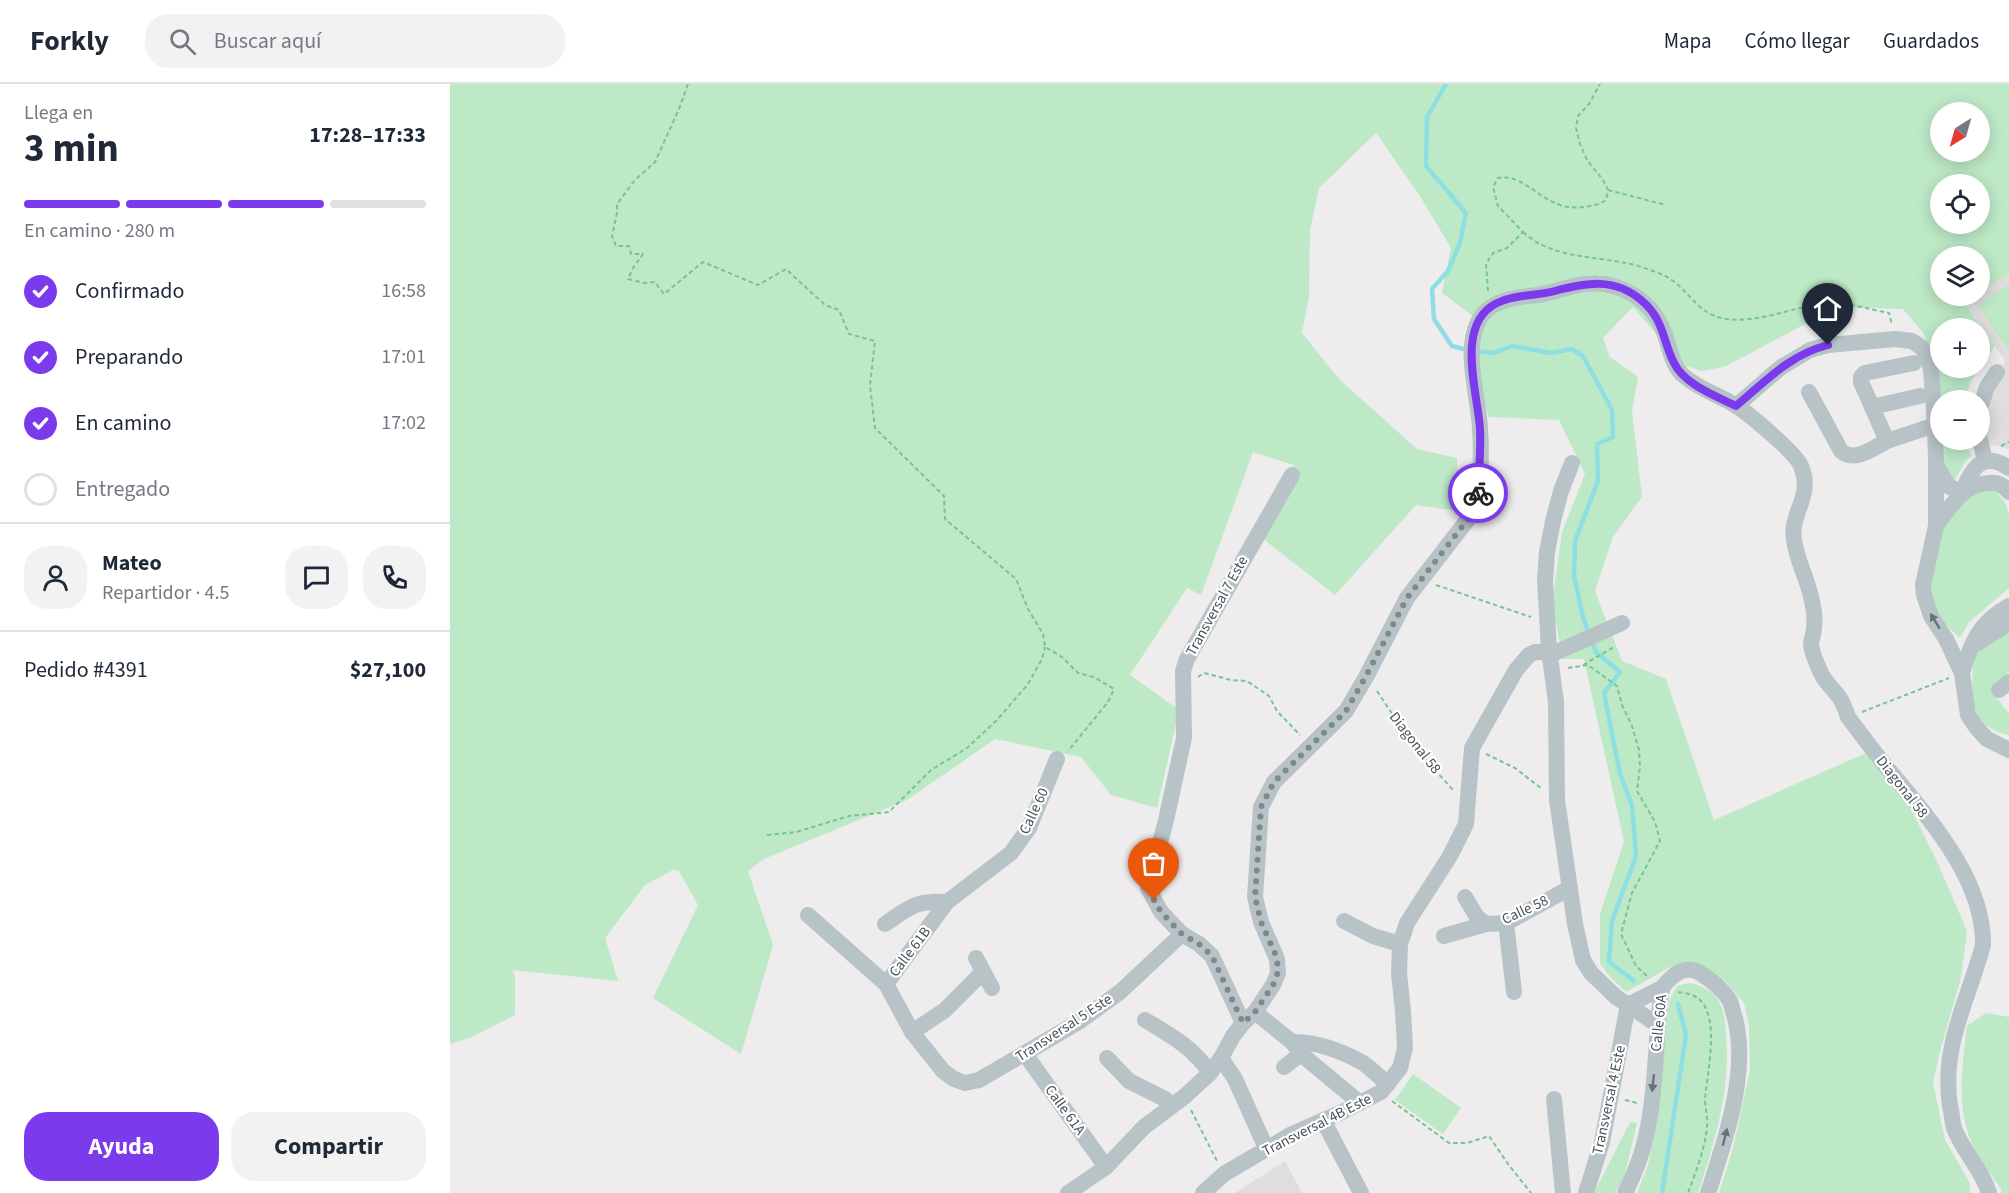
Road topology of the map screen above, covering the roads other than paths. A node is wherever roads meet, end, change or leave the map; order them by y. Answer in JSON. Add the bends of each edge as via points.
{"nodes":[{"id":1,"x":1914,"y":363,"type":"dead end"},
{"id":2,"x":1997,"y":372,"type":"dead end"},
{"id":3,"x":1932,"y":390,"type":"edge"},
{"id":4,"x":1986,"y":390,"type":"edge"},
{"id":5,"x":1809,"y":392,"type":"dead end"},
{"id":6,"x":1920,"y":396,"type":"dead end"},
{"id":7,"x":1736,"y":406,"type":"junction"},
{"id":8,"x":1872,"y":407,"type":"junction"},
{"id":9,"x":1930,"y":428,"type":"edge"},
{"id":10,"x":1887,"y":441,"type":"junction"},
{"id":11,"x":1936,"y":450,"type":"edge"},
{"id":12,"x":1982,"y":450,"type":"edge"},
{"id":13,"x":1936,"y":461,"type":"junction"},
{"id":14,"x":1984,"y":461,"type":"junction"},
{"id":15,"x":1572,"y":463,"type":"dead end"},
{"id":16,"x":2009,"y":468,"type":"edge"},
{"id":17,"x":1292,"y":475,"type":"dead end"},
{"id":18,"x":2009,"y":492,"type":"edge"},
{"id":19,"x":1962,"y":494,"type":"junction"},
{"id":20,"x":1936,"y":526,"type":"junction"},
{"id":21,"x":2009,"y":606,"type":"edge"},
{"id":22,"x":1623,"y":623,"type":"dead end"},
{"id":23,"x":2009,"y":623,"type":"edge"},
{"id":24,"x":1972,"y":647,"type":"junction"},
{"id":25,"x":1551,"y":662,"type":"junction"},
{"id":26,"x":1962,"y":673,"type":"junction"},
{"id":27,"x":2009,"y":750,"type":"edge"},
{"id":28,"x":1057,"y":759,"type":"road end"},
{"id":29,"x":1570,"y":888,"type":"junction"},
{"id":30,"x":1465,"y":897,"type":"dead end"},
{"id":31,"x":947,"y":902,"type":"junction"},
{"id":32,"x":808,"y":915,"type":"dead end"},
{"id":33,"x":1344,"y":921,"type":"dead end"},
{"id":34,"x":1506,"y":922,"type":"junction"},
{"id":35,"x":885,"y":924,"type":"dead end"},
{"id":36,"x":1486,"y":924,"type":"junction"},
{"id":37,"x":1182,"y":934,"type":"junction"},
{"id":38,"x":1444,"y":936,"type":"dead end"},
{"id":39,"x":1400,"y":944,"type":"junction"},
{"id":40,"x":886,"y":984,"type":"junction"},
{"id":41,"x":992,"y":988,"type":"dead end"},
{"id":42,"x":1662,"y":988,"type":"junction"},
{"id":43,"x":1514,"y":992,"type":"dead end"},
{"id":44,"x":1628,"y":1005,"type":"junction"},
{"id":45,"x":1249,"y":1017,"type":"junction"},
{"id":46,"x":1145,"y":1020,"type":"dead end"},
{"id":47,"x":1658,"y":1025,"type":"junction"},
{"id":48,"x":912,"y":1032,"type":"junction"},
{"id":49,"x":1296,"y":1048,"type":"junction"},
{"id":50,"x":1025,"y":1054,"type":"junction"},
{"id":51,"x":1107,"y":1058,"type":"dead end"},
{"id":52,"x":1221,"y":1058,"type":"junction"},
{"id":53,"x":1284,"y":1067,"type":"dead end"},
{"id":54,"x":1210,"y":1072,"type":"junction"},
{"id":55,"x":965,"y":1083,"type":"joint"},
{"id":56,"x":1385,"y":1088,"type":"junction"},
{"id":57,"x":1554,"y":1100,"type":"dead end"},
{"id":58,"x":1178,"y":1101,"type":"junction"},
{"id":59,"x":1360,"y":1103,"type":"junction"},
{"id":60,"x":1323,"y":1120,"type":"junction"},
{"id":61,"x":1266,"y":1148,"type":"junction"},
{"id":62,"x":1106,"y":1167,"type":"junction"},
{"id":63,"x":1068,"y":1193,"type":"edge"},
{"id":64,"x":1203,"y":1193,"type":"edge"},
{"id":65,"x":1361,"y":1193,"type":"edge"},
{"id":66,"x":1563,"y":1193,"type":"edge"},
{"id":67,"x":1586,"y":1193,"type":"edge"},
{"id":68,"x":1625,"y":1193,"type":"edge"},
{"id":69,"x":1708,"y":1193,"type":"edge"},
{"id":70,"x":1989,"y":1193,"type":"edge"}],
"edges":[{"from":1,"to":8,"type":"street","via":[[1865,373],[1861,382]]},
{"from":2,"to":4,"type":"street"},
{"from":3,"to":7,"type":"street","via":[[1927,355],[1921,346],[1895,339],[1810,350],[1780,368]]},
{"from":5,"to":10,"type":"street","via":[[1841,451],[1848,456]]},
{"from":6,"to":8,"type":"street"},
{"from":7,"to":45,"type":"street","via":[[1682,375],[1654,314],[1624,288],[1605,283],[1584,284],[1498,303],[1484,312],[1474,334],[1472,360],[1480,428],[1478,499],[1472,514],[1407,598],[1346,711],[1274,782],[1261,807],[1255,897],[1277,958],[1278,972]]},
{"from":7,"to":70,"type":"street","name":"Diagonal 58","via":[[1801,463],[1806,480],[1793,538],[1813,602],[1811,646],[1821,674],[1848,717],[1911,794],[1956,859],[1979,913],[1983,945],[1953,1038],[1948,1094],[1954,1127]]},
{"from":8,"to":10,"type":"street"},
{"from":9,"to":10,"type":"street"},
{"from":11,"to":13,"type":"street"},
{"from":12,"to":14,"type":"street"},
{"from":13,"to":19,"type":"street","via":[[1945,483]]},
{"from":13,"to":20,"type":"street"},
{"from":14,"to":16,"type":"street","via":[[2000,462]]},
{"from":14,"to":19,"type":"street","via":[[1972,472]]},
{"from":15,"to":25,"type":"street","via":[[1561,491],[1547,552],[1545,580]]},
{"from":17,"to":37,"type":"street","name":"Transversal 7 Este","via":[[1183,671],[1184,738],[1148,888],[1161,912]]},
{"from":18,"to":19,"type":"street","via":[[2002,485],[1981,483]]},
{"from":19,"to":20,"type":"street"},
{"from":26,"to":20,"type":"street","one_way":true,"via":[[1924,595]]},
{"from":21,"to":24,"type":"street","via":[[1983,624]]},
{"from":22,"to":25,"type":"street"},
{"from":23,"to":24,"type":"street"},
{"from":24,"to":26,"type":"street"},
{"from":25,"to":29,"type":"street","via":[[1556,702],[1557,800]]},
{"from":25,"to":39,"type":"street","name":"Transversal 4B Este","via":[[1542,652],[1529,655],[1516,670],[1473,748],[1467,824],[1413,913]]},
{"from":26,"to":27,"type":"street","via":[[1968,715],[1987,739]]},
{"from":28,"to":31,"type":"street","name":"Calle 60","via":[[1029,828],[1011,853]]},
{"from":29,"to":34,"type":"street","name":"Calle 58"},
{"from":29,"to":44,"type":"street","via":[[1583,960],[1591,973]]},
{"from":30,"to":36,"type":"street"},
{"from":31,"to":35,"type":"street","via":[[915,904]]},
{"from":31,"to":40,"type":"street","name":"Calle 61B"},
{"from":32,"to":40,"type":"street"},
{"from":33,"to":39,"type":"street","via":[[1372,936]]},
{"from":34,"to":36,"type":"street","name":"Calle 58"},
{"from":34,"to":43,"type":"street"},
{"from":36,"to":38,"type":"street","name":"Calle 58"},
{"from":37,"to":45,"type":"street","via":[[1212,956]]},
{"from":37,"to":50,"type":"street","name":"Transversal 5 Este","via":[[1120,992]]},
{"from":39,"to":56,"type":"street","name":"Transversal 4B Este","via":[[1404,1048],[1400,1068]]},
{"from":40,"to":48,"type":"street","name":"Calle 61B"},
{"from":41,"to":48,"type":"street","via":[[979,965],[945,1010]]},
{"from":42,"to":44,"type":"street"},
{"from":42,"to":47,"type":"street","name":"Calle 60A"},
{"from":69,"to":42,"type":"street","name":"Calle 60A","one_way":true,"via":[[1734,1102],[1739,1060],[1737,1028],[1731,1002],[1697,971],[1684,969]]},
{"from":44,"to":47,"type":"street"},
{"from":44,"to":67,"type":"street","name":"Transversal 4 Este","via":[[1602,1142]]},
{"from":45,"to":49,"type":"street"},
{"from":45,"to":52,"type":"street"},
{"from":46,"to":54,"type":"street","via":[[1180,1041]]},
{"from":47,"to":68,"type":"street","name":"Calle 60A","one_way":true,"via":[[1646,1136]]},
{"from":48,"to":55,"type":"street","name":"Calle 61B","via":[[944,1071]]},
{"from":49,"to":53,"type":"street"},
{"from":49,"to":56,"type":"street","via":[[1308,1041],[1364,1064]]},
{"from":49,"to":59,"type":"street"},
{"from":50,"to":55,"type":"street","name":"Transversal 5 Este","via":[[979,1080]]},
{"from":50,"to":62,"type":"street","name":"Calle 61A"},
{"from":51,"to":58,"type":"street","via":[[1129,1081],[1165,1099]]},
{"from":52,"to":54,"type":"street"},
{"from":52,"to":61,"type":"street","via":[[1235,1079]]},
{"from":54,"to":58,"type":"street"},
{"from":56,"to":59,"type":"street","name":"Transversal 4B Este"},
{"from":57,"to":66,"type":"street"},
{"from":58,"to":62,"type":"street","via":[[1144,1127]]},
{"from":59,"to":60,"type":"street","name":"Transversal 4B Este"},
{"from":60,"to":61,"type":"street","name":"Transversal 4B Este"},
{"from":60,"to":65,"type":"street"},
{"from":61,"to":64,"type":"street","name":"Transversal 4B Este","via":[[1224,1174]]},
{"from":62,"to":63,"type":"street"}]}
